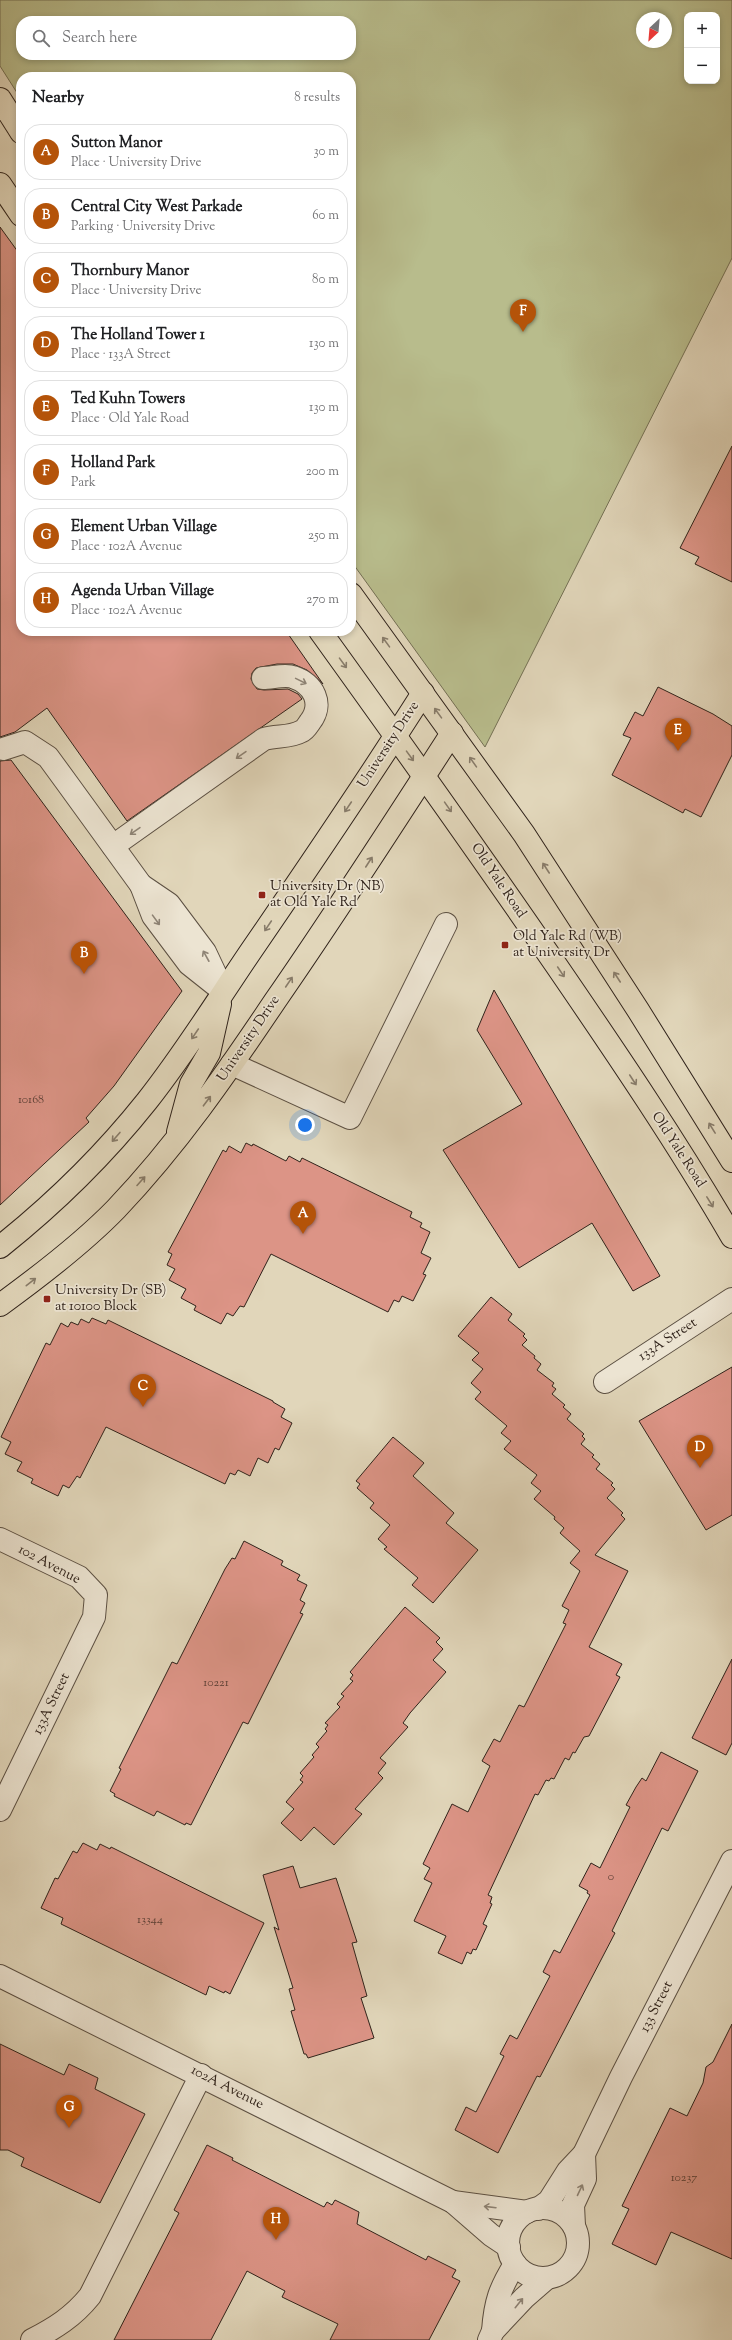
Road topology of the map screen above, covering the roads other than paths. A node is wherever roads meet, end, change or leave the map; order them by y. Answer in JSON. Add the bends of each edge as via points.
{"nodes":[{"id":1,"x":0,"y":100,"type":"edge"},
{"id":2,"x":16,"y":124,"type":"edge"},
{"id":3,"x":0,"y":184,"type":"edge"},
{"id":4,"x":16,"y":208,"type":"edge"},
{"id":5,"x":356,"y":601,"type":"edge"},
{"id":6,"x":324,"y":636,"type":"edge"},
{"id":7,"x":263,"y":678,"type":"dead end"},
{"id":8,"x":423,"y":693,"type":"junction"},
{"id":9,"x":452,"y":733,"type":"junction"},
{"id":10,"x":396,"y":736,"type":"junction"},
{"id":11,"x":3,"y":749,"type":"dead end"},
{"id":12,"x":425,"y":776,"type":"junction"},
{"id":13,"x":113,"y":846,"type":"junction"},
{"id":14,"x":446,"y":924,"type":"dead end"},
{"id":15,"x":224,"y":991,"type":"junction"},
{"id":16,"x":232,"y":1064,"type":"junction"},
{"id":17,"x":175,"y":1142,"type":"junction"},
{"id":18,"x":732,"y":1161,"type":"edge"},
{"id":19,"x":732,"y":1237,"type":"edge"},
{"id":20,"x":0,"y":1247,"type":"edge"},
{"id":21,"x":732,"y":1299,"type":"edge"},
{"id":22,"x":0,"y":1305,"type":"edge"},
{"id":23,"x":605,"y":1382,"type":"dead end"},
{"id":24,"x":0,"y":1539,"type":"edge"},
{"id":25,"x":96,"y":1595,"type":"joint"},
{"id":26,"x":0,"y":1810,"type":"edge"},
{"id":27,"x":732,"y":1861,"type":"edge"},
{"id":28,"x":0,"y":1976,"type":"edge"},
{"id":29,"x":201,"y":2075,"type":"junction"},
{"id":30,"x":584,"y":2154,"type":"junction"},
{"id":31,"x":453,"y":2202,"type":"junction"},
{"id":32,"x":532,"y":2210,"type":"junction"},
{"id":33,"x":574,"y":2226,"type":"junction"},
{"id":34,"x":512,"y":2255,"type":"junction"},
{"id":35,"x":547,"y":2278,"type":"junction"},
{"id":36,"x":491,"y":2335,"type":"edge"},
{"id":37,"x":32,"y":2340,"type":"edge"}],
"edges":[{"from":1,"to":2,"type":"main road"},
{"from":3,"to":4,"type":"main road"},
{"from":8,"to":5,"type":"main road","one_way":true},
{"from":6,"to":10,"type":"main road","name":"Old Yale Road","one_way":true},
{"from":7,"to":13,"type":"street","one_way":true,"via":[[292,677],[309,685],[315,695],[317,707],[304,731],[264,740]]},
{"from":9,"to":8,"type":"main road","one_way":true},
{"from":8,"to":10,"type":"main road","name":"University Drive"},
{"from":9,"to":12,"type":"main road","name":"University Drive"},
{"from":18,"to":9,"type":"main road","one_way":true,"via":[[545,866]]},
{"from":10,"to":12,"type":"main road","name":"Old Yale Road","one_way":true},
{"from":10,"to":15,"type":"main road","name":"University Drive","one_way":true},
{"from":11,"to":13,"type":"street","via":[[25,742],[48,757]]},
{"from":16,"to":12,"type":"main road","name":"University Drive","one_way":true,"via":[[318,940]]},
{"from":12,"to":19,"type":"main road","name":"Old Yale Road","one_way":true,"via":[[602,1034]]},
{"from":13,"to":15,"type":"street","via":[[140,885],[169,904],[205,952]]},
{"from":14,"to":16,"type":"street","via":[[350,1118]]},
{"from":15,"to":17,"type":"main road","via":[[209,1053],[191,1084]]},
{"from":15,"to":20,"type":"main road","name":"University Drive","one_way":true,"via":[[147,1100],[95,1162]]},
{"from":17,"to":16,"type":"main road","name":"University Drive","one_way":true},
{"from":22,"to":17,"type":"main road","name":"University Drive","one_way":true,"via":[[51,1266],[115,1210]]},
{"from":21,"to":23,"type":"street","name":"133A Street"},
{"from":24,"to":25,"type":"street","name":"102 Avenue","via":[[79,1577]]},
{"from":25,"to":26,"type":"street","name":"133A Street","via":[[94,1617]]},
{"from":27,"to":30,"type":"street","name":"133 Street"},
{"from":28,"to":29,"type":"street","name":"102A Avenue"},
{"from":29,"to":31,"type":"street","name":"102A Avenue"},
{"from":29,"to":37,"type":"street","via":[[90,2296],[64,2323]]},
{"from":30,"to":32,"type":"street","name":"133 Street","via":[[568,2171],[549,2201]]},
{"from":33,"to":30,"type":"street","name":"133 Street","one_way":true,"via":[[574,2205],[585,2179]]},
{"from":32,"to":31,"type":"street","name":"102A Avenue","one_way":true},
{"from":31,"to":34,"type":"street","name":"102A Avenue"},
{"from":32,"to":33,"type":"street","via":[[549,2209],[559,2212]]},
{"from":32,"to":34,"type":"street","via":[[512,2227]]},
{"from":33,"to":35,"type":"street","via":[[578,2236],[576,2257],[563,2272]]},
{"from":34,"to":35,"type":"street","via":[[529,2275]]},
{"from":34,"to":36,"type":"street","via":[[494,2308]]},
{"from":36,"to":35,"type":"street","one_way":true,"via":[[524,2298]]}]}
